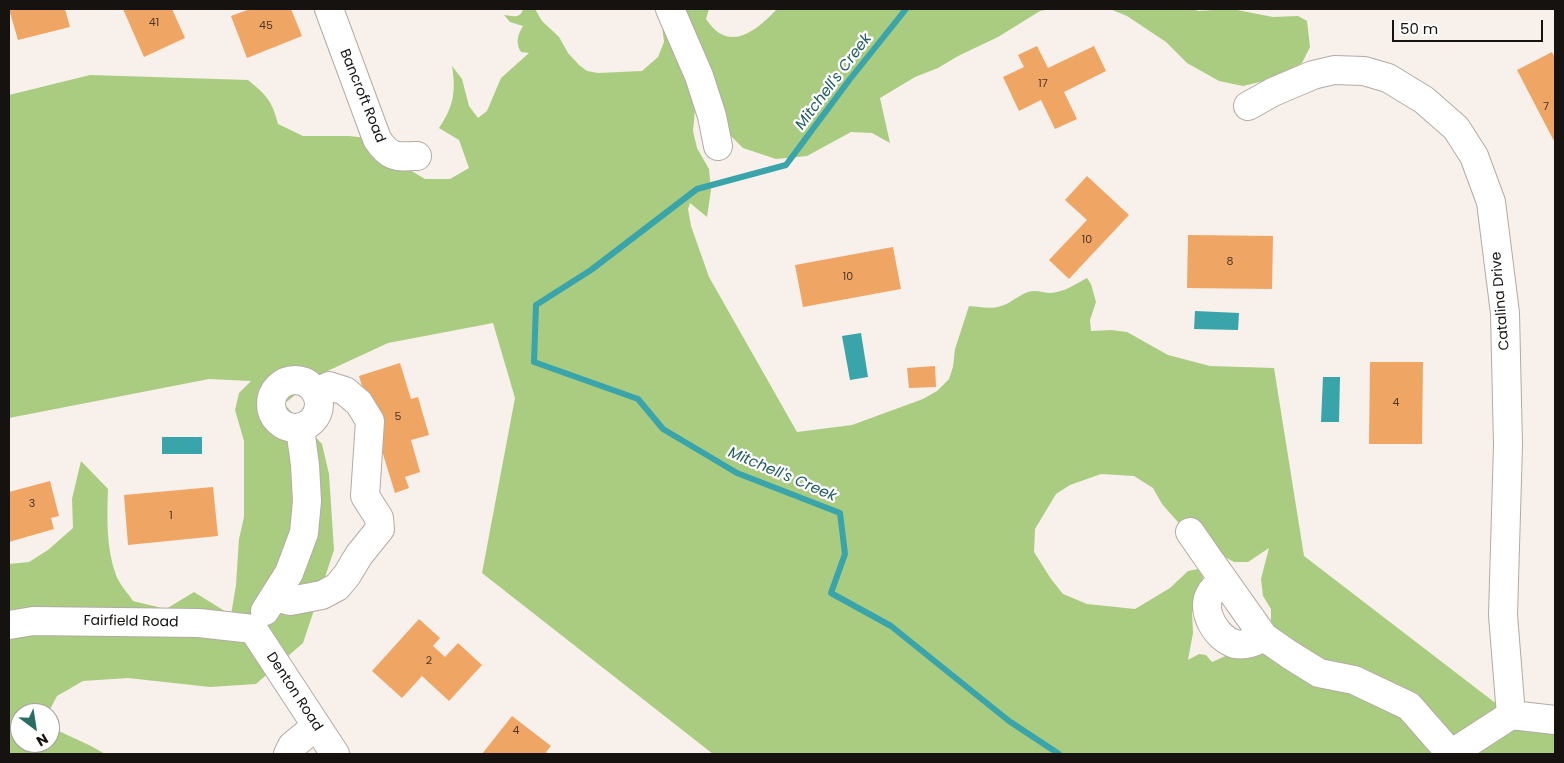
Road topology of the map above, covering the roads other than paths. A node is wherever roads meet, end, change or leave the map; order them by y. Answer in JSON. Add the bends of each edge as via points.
{"nodes":[{"id":1,"x":328,"y":9,"type":"edge"},
{"id":2,"x":670,"y":9,"type":"edge"},
{"id":3,"x":1248,"y":106,"type":"dead end"},
{"id":4,"x":718,"y":146,"type":"dead end"},
{"id":5,"x":417,"y":156,"type":"dead end"},
{"id":6,"x":316,"y":392,"type":"junction"},
{"id":7,"x":300,"y":428,"type":"junction"},
{"id":8,"x":1190,"y":532,"type":"dead end"},
{"id":9,"x":274,"y":597,"type":"junction"},
{"id":10,"x":9,"y":625,"type":"edge"},
{"id":11,"x":253,"y":629,"type":"junction"},
{"id":12,"x":1511,"y":715,"type":"junction"},
{"id":13,"x":1555,"y":720,"type":"edge"},
{"id":14,"x":316,"y":726,"type":"junction"},
{"id":15,"x":288,"y":754,"type":"edge"},
{"id":16,"x":335,"y":754,"type":"edge"},
{"id":17,"x":1451,"y":754,"type":"edge"}],
"edges":[{"from":1,"to":5,"type":"street","name":"Bancroft Road","via":[[377,139],[389,154]]},
{"from":2,"to":4,"type":"street","via":[[699,76]]},
{"from":3,"to":12,"type":"street","name":"Catalina Drive","via":[[1313,75],[1334,70],[1364,71],[1388,78],[1424,100],[1456,128],[1474,156],[1491,202],[1505,313],[1508,445],[1503,615]]},
{"from":6,"to":7,"type":"street","via":[[319,400],[317,414]]},
{"from":6,"to":7,"type":"street","via":[[306,382],[289,381],[282,384],[272,397],[271,406],[277,421],[284,426]]},
{"from":6,"to":9,"type":"street","via":[[329,386],[345,391],[359,403],[370,421],[365,496],[379,518],[380,529],[337,587],[322,595],[290,601]]},
{"from":7,"to":9,"type":"street","via":[[307,501],[304,533],[289,574]]},
{"from":8,"to":17,"type":"street","via":[[1264,637],[1319,673],[1354,680],[1408,706]]},
{"from":9,"to":11,"type":"street"},
{"from":10,"to":11,"type":"street","name":"Fairfield Road","via":[[32,621],[199,623]]},
{"from":11,"to":14,"type":"street","name":"Denton Road"},
{"from":12,"to":13,"type":"street"},
{"from":12,"to":17,"type":"street"},
{"from":14,"to":15,"type":"street","via":[[292,746]]},
{"from":14,"to":16,"type":"street","name":"Denton Road"}]}
